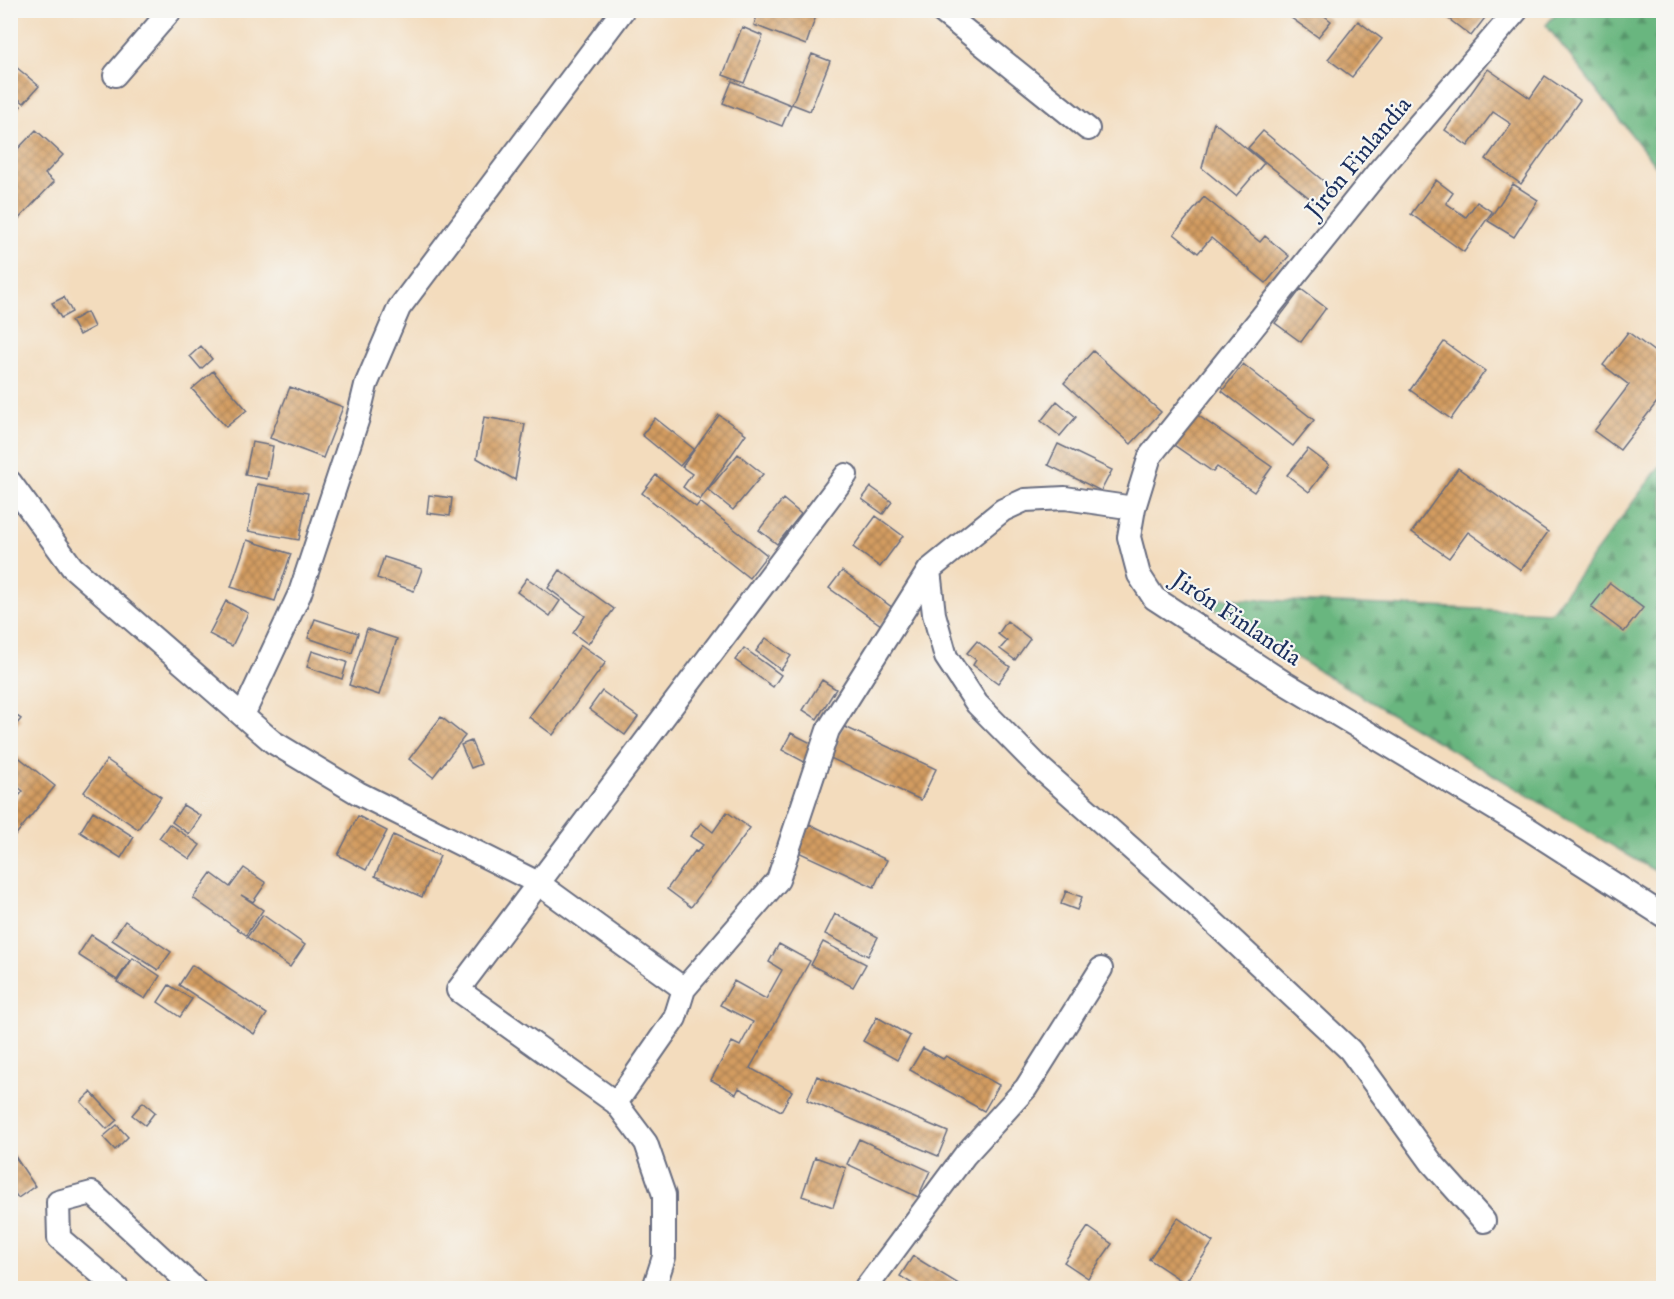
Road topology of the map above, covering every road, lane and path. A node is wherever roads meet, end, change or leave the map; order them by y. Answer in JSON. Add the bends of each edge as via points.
{"nodes":[{"id":1,"x":171,"y":10,"type":"edge"},
{"id":2,"x":623,"y":10,"type":"edge"},
{"id":3,"x":940,"y":10,"type":"edge"},
{"id":4,"x":1517,"y":10,"type":"edge"},
{"id":5,"x":115,"y":75,"type":"dead end"},
{"id":6,"x":1088,"y":129,"type":"dead end"},
{"id":7,"x":846,"y":475,"type":"dead end"},
{"id":8,"x":10,"y":482,"type":"edge"},
{"id":9,"x":1134,"y":508,"type":"junction"},
{"id":10,"x":929,"y":570,"type":"junction"},
{"id":11,"x":243,"y":715,"type":"junction"},
{"id":12,"x":538,"y":883,"type":"junction"},
{"id":13,"x":1664,"y":916,"type":"edge"},
{"id":14,"x":1101,"y":969,"type":"dead end"},
{"id":15,"x":684,"y":989,"type":"junction"},
{"id":16,"x":616,"y":1103,"type":"junction"},
{"id":17,"x":1484,"y":1221,"type":"dead end"},
{"id":18,"x":117,"y":1288,"type":"edge"},
{"id":19,"x":194,"y":1288,"type":"edge"},
{"id":20,"x":654,"y":1288,"type":"edge"},
{"id":21,"x":867,"y":1288,"type":"edge"}],
"edges":[{"from":1,"to":5,"type":"street"},
{"from":2,"to":11,"type":"street","via":[[399,308],[366,385],[300,593]]},
{"from":3,"to":6,"type":"street"},
{"from":4,"to":9,"type":"street","name":"Jirón Finlandia","via":[[1378,172],[1150,456]]},
{"from":7,"to":12,"type":"street"},
{"from":8,"to":11,"type":"street","via":[[72,567]]},
{"from":9,"to":10,"type":"street","via":[[1065,498],[1025,500],[1003,510]]},
{"from":9,"to":13,"type":"street","name":"Jirón Finlandia","via":[[1129,537],[1139,575],[1154,598],[1283,682],[1527,828]]},
{"from":10,"to":15,"type":"street","via":[[828,730],[778,880]]},
{"from":10,"to":17,"type":"street","via":[[934,614],[946,657],[977,704],[1038,766],[1350,1050],[1432,1163]]},
{"from":11,"to":12,"type":"street","via":[[273,742],[358,793]]},
{"from":12,"to":15,"type":"street"},
{"from":12,"to":16,"type":"street","via":[[458,990]]},
{"from":14,"to":21,"type":"street","via":[[1026,1088],[965,1155]]},
{"from":15,"to":16,"type":"street","via":[[675,1018]]},
{"from":16,"to":20,"type":"street","via":[[646,1143],[664,1196],[664,1257]]},
{"from":18,"to":19,"type":"street","via":[[59,1238],[58,1202],[92,1193]]}]}
